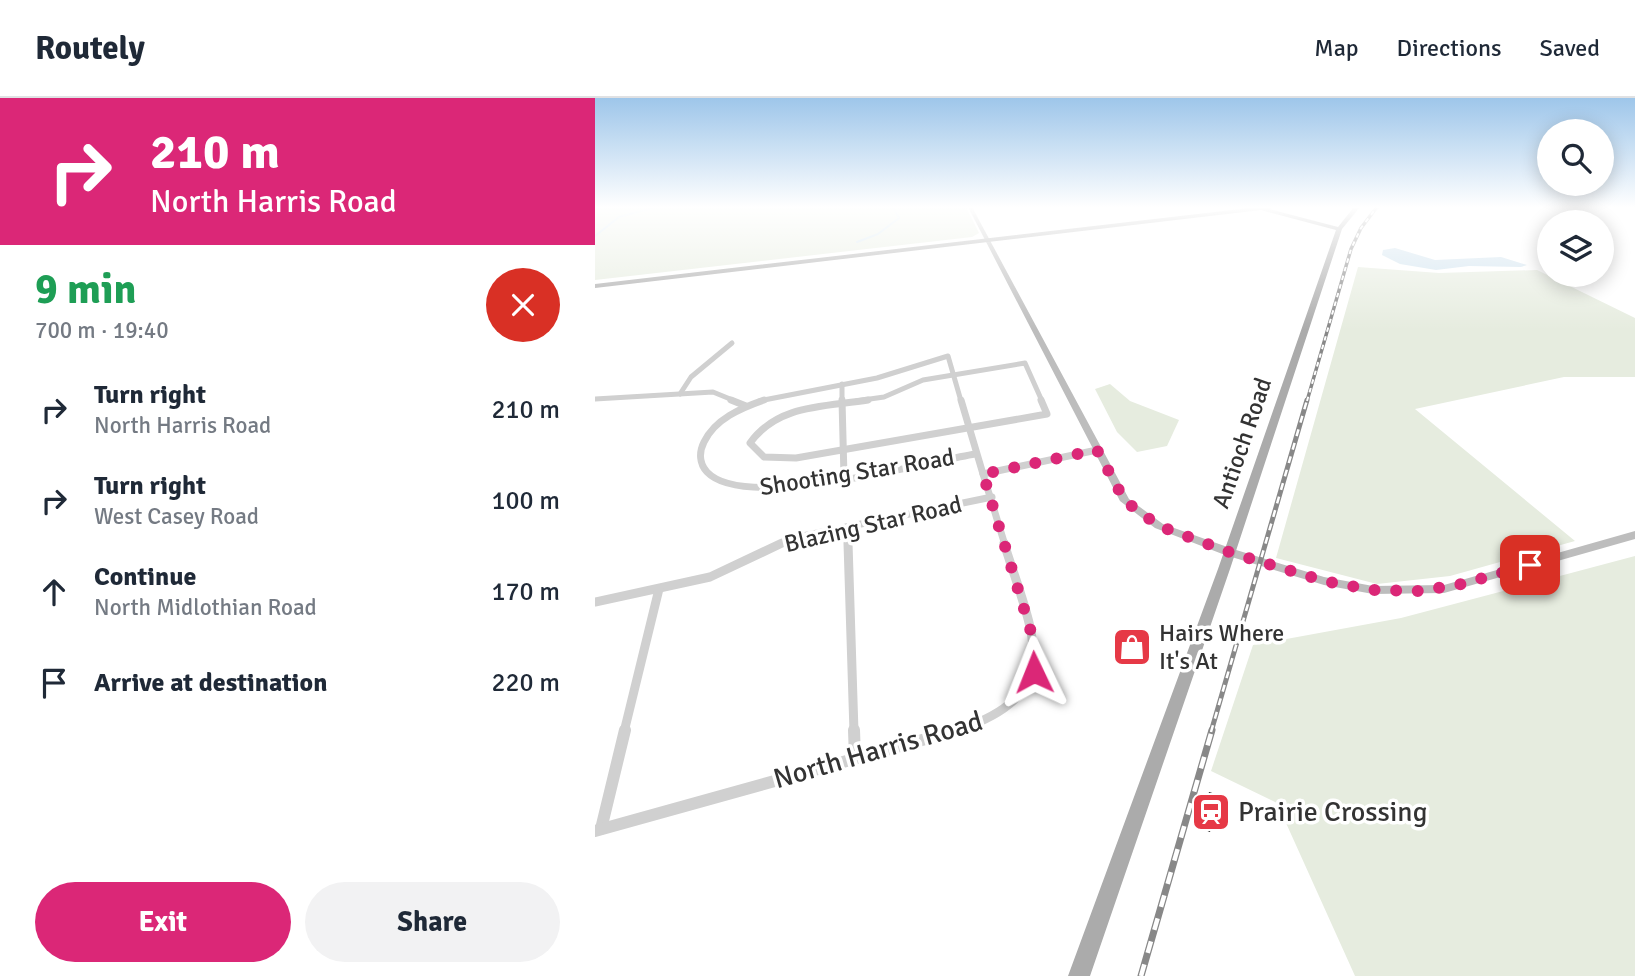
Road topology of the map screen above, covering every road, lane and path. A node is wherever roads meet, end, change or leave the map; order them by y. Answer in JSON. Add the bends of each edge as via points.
{"nodes":[{"id":1,"x":902,"y":248,"type":"edge"},
{"id":2,"x":992,"y":248,"type":"edge"},
{"id":3,"x":1332,"y":248,"type":"edge"},
{"id":4,"x":595,"y":284,"type":"edge"},
{"id":5,"x":732,"y":343,"type":"dead end"},
{"id":6,"x":948,"y":356,"type":"joint"},
{"id":7,"x":953,"y":375,"type":"junction"},
{"id":8,"x":842,"y":383,"type":"junction"},
{"id":9,"x":680,"y":394,"type":"junction"},
{"id":10,"x":595,"y":399,"type":"edge"},
{"id":11,"x":842,"y":404,"type":"junction"},
{"id":12,"x":746,"y":406,"type":"junction"},
{"id":13,"x":969,"y":428,"type":"junction"},
{"id":14,"x":844,"y":450,"type":"junction"},
{"id":15,"x":1097,"y":450,"type":"junction"},
{"id":16,"x":975,"y":454,"type":"junction"},
{"id":17,"x":983,"y":474,"type":"junction"},
{"id":18,"x":844,"y":477,"type":"junction"},
{"id":19,"x":992,"y":497,"type":"junction"},
{"id":20,"x":847,"y":527,"type":"junction"},
{"id":21,"x":1635,"y":535,"type":"edge"},
{"id":22,"x":1229,"y":552,"type":"junction"},
{"id":23,"x":659,"y":589,"type":"junction"},
{"id":24,"x":595,"y":602,"type":"edge"},
{"id":25,"x":855,"y":758,"type":"junction"},
{"id":26,"x":598,"y":830,"type":"edge"},
{"id":27,"x":1079,"y":976,"type":"edge"}],
"edges":[{"from":1,"to":4,"type":"main road"},
{"from":2,"to":15,"type":"main road"},
{"from":3,"to":22,"type":"main road","name":"Antioch Road"},
{"from":5,"to":9,"type":"street","via":[[691,377]]},
{"from":6,"to":7,"type":"street","name":"North Harris Road"},
{"from":6,"to":8,"type":"street","name":"Shooting Star Road","via":[[919,361],[877,378]]},
{"from":7,"to":11,"type":"street","via":[[921,381],[884,397]]},
{"from":7,"to":13,"type":"street","name":"North Harris Road"},
{"from":7,"to":13,"type":"street","via":[[1024,363],[1047,414]]},
{"from":8,"to":11,"type":"street"},
{"from":8,"to":12,"type":"street","name":"Shooting Star Road","via":[[787,392]]},
{"from":9,"to":10,"type":"street"},
{"from":9,"to":12,"type":"street","via":[[713,392]]},
{"from":11,"to":14,"type":"street"},
{"from":11,"to":14,"type":"street","via":[[779,417],[755,433],[750,443],[756,454],[771,460]]},
{"from":12,"to":18,"type":"street","name":"Shooting Star Road","via":[[717,424],[702,443],[700,463],[715,480],[761,490]]},
{"from":13,"to":14,"type":"street"},
{"from":13,"to":16,"type":"street","name":"North Harris Road"},
{"from":14,"to":18,"type":"street"},
{"from":15,"to":17,"type":"street"},
{"from":15,"to":22,"type":"main road","via":[[1131,508],[1159,526]]},
{"from":16,"to":17,"type":"street","name":"North Harris Road"},
{"from":16,"to":18,"type":"street","name":"Shooting Star Road"},
{"from":17,"to":19,"type":"street","name":"North Harris Road"},
{"from":19,"to":20,"type":"street","name":"Blazing Star Road"},
{"from":19,"to":25,"type":"street","name":"North Harris Road","via":[[1034,644],[1034,672],[1024,692],[990,719]]},
{"from":20,"to":23,"type":"street","name":"Blazing Star Road","via":[[793,538],[718,574]]},
{"from":20,"to":25,"type":"street"},
{"from":21,"to":22,"type":"main road","via":[[1462,584],[1419,591],[1348,587]]},
{"from":22,"to":27,"type":"main road","name":"Antioch Road"},
{"from":23,"to":24,"type":"street","name":"Blazing Star Road"},
{"from":23,"to":26,"type":"street"},
{"from":25,"to":26,"type":"street","name":"North Harris Road"}]}
